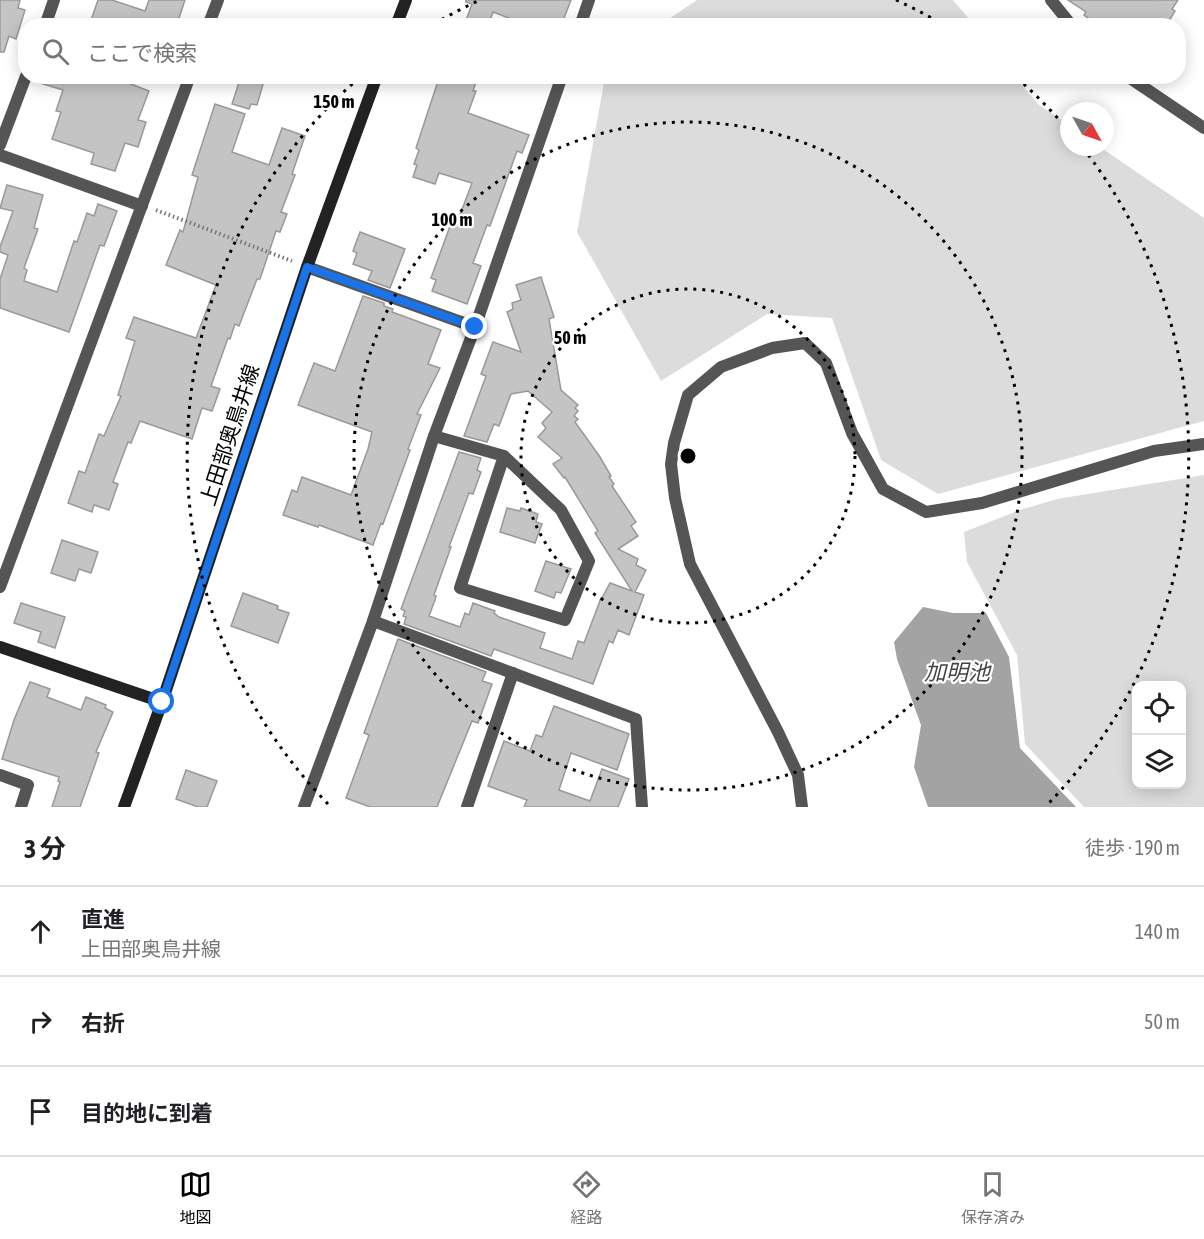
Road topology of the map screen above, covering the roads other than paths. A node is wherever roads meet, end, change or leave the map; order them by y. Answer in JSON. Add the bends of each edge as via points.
{"nodes":[{"id":1,"x":54,"y":0,"type":"edge"},
{"id":2,"x":218,"y":0,"type":"edge"},
{"id":3,"x":406,"y":0,"type":"edge"},
{"id":4,"x":589,"y":0,"type":"edge"},
{"id":5,"x":1051,"y":0,"type":"edge"},
{"id":6,"x":48,"y":18,"type":"edge"},
{"id":7,"x":211,"y":18,"type":"edge"},
{"id":8,"x":399,"y":18,"type":"edge"},
{"id":9,"x":583,"y":18,"type":"edge"},
{"id":10,"x":1066,"y":18,"type":"edge"},
{"id":11,"x":23,"y":84,"type":"edge"},
{"id":12,"x":187,"y":84,"type":"edge"},
{"id":13,"x":374,"y":84,"type":"edge"},
{"id":14,"x":559,"y":84,"type":"edge"},
{"id":15,"x":1139,"y":84,"type":"edge"},
{"id":16,"x":1204,"y":128,"type":"edge"},
{"id":17,"x":0,"y":145,"type":"edge"},
{"id":18,"x":0,"y":155,"type":"edge"},
{"id":19,"x":142,"y":206,"type":"junction"},
{"id":20,"x":307,"y":267,"type":"junction"},
{"id":21,"x":475,"y":327,"type":"junction"},
{"id":22,"x":434,"y":436,"type":"junction"},
{"id":23,"x":1204,"y":444,"type":"edge"},
{"id":24,"x":504,"y":456,"type":"junction"},
{"id":25,"x":0,"y":587,"type":"edge"},
{"id":26,"x":373,"y":621,"type":"junction"},
{"id":27,"x":0,"y":647,"type":"edge"},
{"id":28,"x":513,"y":674,"type":"junction"},
{"id":29,"x":162,"y":702,"type":"junction"},
{"id":30,"x":0,"y":775,"type":"edge"},
{"id":31,"x":21,"y":807,"type":"edge"},
{"id":32,"x":124,"y":807,"type":"edge"},
{"id":33,"x":304,"y":807,"type":"edge"},
{"id":34,"x":467,"y":807,"type":"edge"},
{"id":35,"x":642,"y":807,"type":"edge"},
{"id":36,"x":802,"y":807,"type":"edge"}],
"edges":[{"from":1,"to":6,"type":"street"},
{"from":2,"to":7,"type":"street"},
{"from":3,"to":8,"type":"street"},
{"from":4,"to":9,"type":"street"},
{"from":5,"to":10,"type":"street"},
{"from":11,"to":17,"type":"street"},
{"from":12,"to":19,"type":"street"},
{"from":13,"to":20,"type":"street","name":"上田部奥鳥井線"},
{"from":14,"to":21,"type":"street"},
{"from":15,"to":16,"type":"street"},
{"from":18,"to":19,"type":"street"},
{"from":19,"to":25,"type":"street"},
{"from":20,"to":21,"type":"street"},
{"from":20,"to":29,"type":"street","name":"上田部奥鳥井線"},
{"from":21,"to":22,"type":"street"},
{"from":22,"to":24,"type":"street"},
{"from":22,"to":26,"type":"street"},
{"from":23,"to":36,"type":"street","via":[[1154,451],[982,503],[926,512],[883,489],[852,433],[826,363],[805,343],[772,348],[721,368],[688,395],[671,464],[690,564],[798,775]]},
{"from":24,"to":24,"type":"street","via":[[561,510],[589,561],[565,620],[460,588]]},
{"from":26,"to":28,"type":"street"},
{"from":26,"to":33,"type":"street"},
{"from":27,"to":29,"type":"street"},
{"from":28,"to":34,"type":"street"},
{"from":28,"to":35,"type":"street","via":[[636,719]]},
{"from":29,"to":32,"type":"street","name":"上田部奥鳥井線"},
{"from":30,"to":31,"type":"street","via":[[28,785]]}]}
